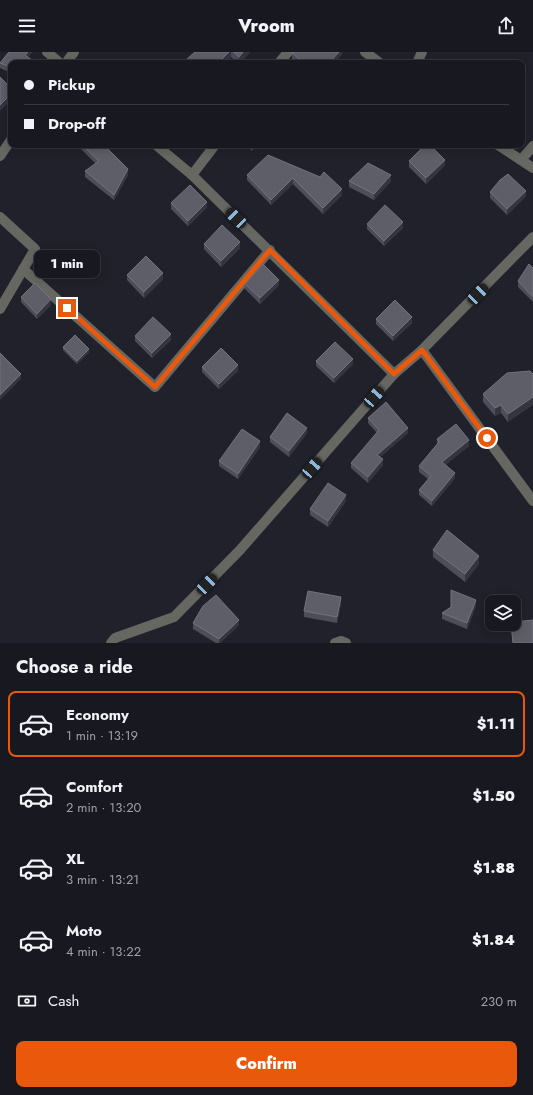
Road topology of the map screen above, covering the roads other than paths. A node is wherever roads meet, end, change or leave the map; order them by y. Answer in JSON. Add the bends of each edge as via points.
{"nodes":[{"id":1,"x":47,"y":52,"type":"edge"},
{"id":2,"x":365,"y":52,"type":"edge"},
{"id":3,"x":56,"y":60,"type":"edge"},
{"id":4,"x":376,"y":60,"type":"edge"},
{"id":5,"x":8,"y":144,"type":"edge"},
{"id":6,"x":533,"y":146,"type":"edge"},
{"id":7,"x":160,"y":148,"type":"edge"},
{"id":8,"x":213,"y":148,"type":"edge"},
{"id":9,"x":503,"y":148,"type":"edge"},
{"id":10,"x":0,"y":156,"type":"edge"},
{"id":11,"x":521,"y":160,"type":"junction"},
{"id":12,"x":533,"y":168,"type":"edge"},
{"id":13,"x":192,"y":175,"type":"junction"},
{"id":14,"x":0,"y":217,"type":"edge"},
{"id":15,"x":533,"y":237,"type":"edge"},
{"id":16,"x":270,"y":250,"type":"junction"},
{"id":17,"x":23,"y":269,"type":"junction"},
{"id":18,"x":0,"y":309,"type":"edge"},
{"id":19,"x":422,"y":350,"type":"junction"},
{"id":20,"x":394,"y":374,"type":"junction"},
{"id":21,"x":533,"y":501,"type":"edge"},
{"id":22,"x":111,"y":643,"type":"edge"},
{"id":23,"x":335,"y":643,"type":"edge"},
{"id":24,"x":346,"y":643,"type":"edge"}],
"edges":[{"from":1,"to":3,"type":"street"},
{"from":2,"to":4,"type":"street"},
{"from":5,"to":10,"type":"street"},
{"from":6,"to":11,"type":"street"},
{"from":7,"to":13,"type":"street"},
{"from":8,"to":13,"type":"street"},
{"from":9,"to":11,"type":"street"},
{"from":11,"to":12,"type":"street"},
{"from":13,"to":16,"type":"street"},
{"from":14,"to":17,"type":"street","via":[[34,249]]},
{"from":15,"to":19,"type":"street"},
{"from":16,"to":17,"type":"street","via":[[155,387]]},
{"from":16,"to":20,"type":"street"},
{"from":17,"to":18,"type":"street"},
{"from":19,"to":20,"type":"street"},
{"from":19,"to":21,"type":"street"},
{"from":20,"to":22,"type":"street","via":[[240,550],[174,617],[115,638]]},
{"from":23,"to":24,"type":"street"}]}
